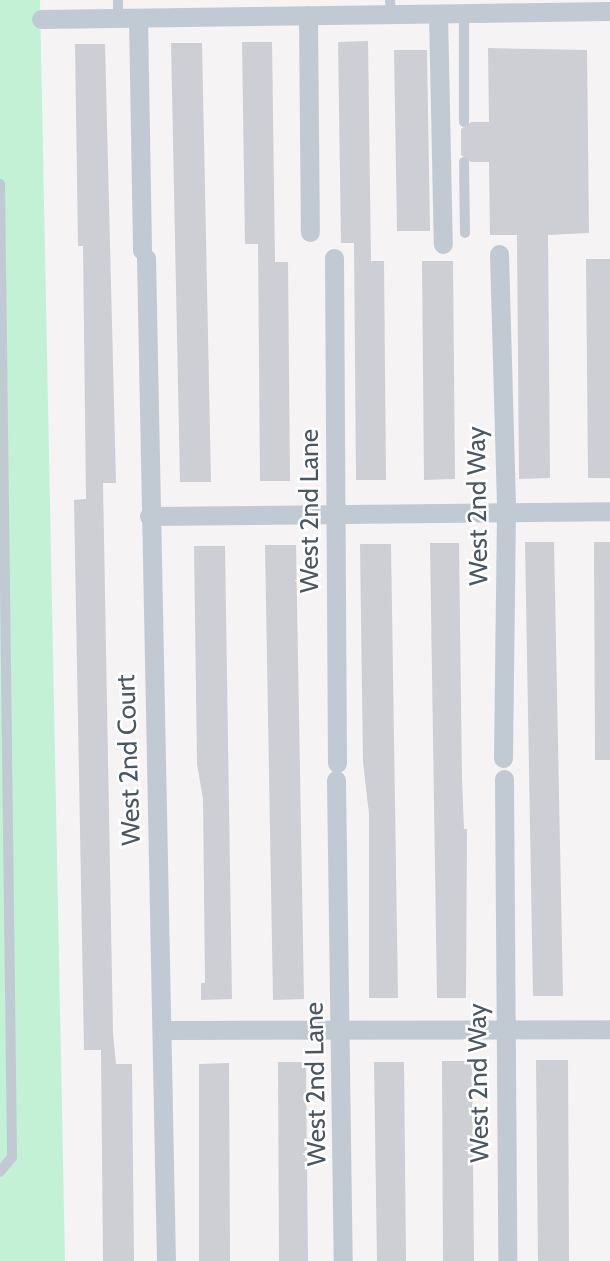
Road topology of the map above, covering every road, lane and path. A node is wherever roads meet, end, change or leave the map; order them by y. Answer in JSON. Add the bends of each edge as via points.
{"nodes":[{"id":1,"x":346,"y":7,"type":"edge"},
{"id":2,"x":391,"y":7,"type":"edge"},
{"id":3,"x":118,"y":9,"type":"edge"},
{"id":4,"x":610,"y":11,"type":"edge"},
{"id":5,"x":464,"y":13,"type":"junction"},
{"id":6,"x":438,"y":14,"type":"junction"},
{"id":7,"x":308,"y":15,"type":"junction"},
{"id":8,"x":138,"y":18,"type":"junction"},
{"id":9,"x":41,"y":19,"type":"dead end"},
{"id":10,"x":464,"y":122,"type":"dead end"},
{"id":11,"x":464,"y":162,"type":"dead end"},
{"id":12,"x":0,"y":184,"type":"edge"},
{"id":13,"x":310,"y":232,"type":"dead end"},
{"id":14,"x":465,"y":233,"type":"dead end"},
{"id":15,"x":443,"y":244,"type":"dead end"},
{"id":16,"x":499,"y":254,"type":"dead end"},
{"id":17,"x":334,"y":258,"type":"dead end"},
{"id":18,"x":0,"y":262,"type":"edge"},
{"id":19,"x":610,"y":511,"type":"edge"},
{"id":20,"x":506,"y":512,"type":"junction"},
{"id":21,"x":337,"y":514,"type":"junction"},
{"id":22,"x":149,"y":516,"type":"junction"},
{"id":23,"x":503,"y":758,"type":"dead end"},
{"id":24,"x":503,"y":779,"type":"dead end"},
{"id":25,"x":342,"y":1029,"type":"junction"},
{"id":26,"x":610,"y":1029,"type":"edge"},
{"id":27,"x":163,"y":1030,"type":"junction"},
{"id":28,"x":504,"y":1032,"type":"junction"},
{"id":29,"x":0,"y":1172,"type":"edge"},
{"id":30,"x":166,"y":1261,"type":"edge"},
{"id":31,"x":343,"y":1261,"type":"edge"},
{"id":32,"x":507,"y":1261,"type":"edge"}],
"edges":[{"from":1,"to":2,"type":"street"},
{"from":1,"to":7,"type":"street"},
{"from":2,"to":6,"type":"street"},
{"from":3,"to":8,"type":"street"},
{"from":3,"to":9,"type":"street"},
{"from":4,"to":5,"type":"street"},
{"from":5,"to":6,"type":"street"},
{"from":5,"to":10,"type":"lane"},
{"from":6,"to":15,"type":"street"},
{"from":7,"to":8,"type":"street"},
{"from":7,"to":13,"type":"street"},
{"from":8,"to":22,"type":"street","name":"West 2nd Court"},
{"from":11,"to":14,"type":"lane"},
{"from":12,"to":18,"type":"lane"},
{"from":16,"to":20,"type":"street","name":"West 2nd Way"},
{"from":17,"to":21,"type":"street","name":"West 2nd Lane"},
{"from":18,"to":29,"type":"lane","via":[[12,1157]]},
{"from":19,"to":20,"type":"street"},
{"from":20,"to":21,"type":"street"},
{"from":20,"to":23,"type":"street","name":"West 2nd Way"},
{"from":21,"to":22,"type":"street"},
{"from":21,"to":25,"type":"street","name":"West 2nd Lane"},
{"from":22,"to":27,"type":"street","name":"West 2nd Court"},
{"from":24,"to":28,"type":"street","name":"West 2nd Way"},
{"from":25,"to":27,"type":"street"},
{"from":25,"to":28,"type":"street"},
{"from":25,"to":31,"type":"street","name":"West 2nd Lane"},
{"from":26,"to":28,"type":"street"},
{"from":27,"to":30,"type":"street","name":"West 2nd Court"},
{"from":28,"to":32,"type":"street","name":"West 2nd Way"}]}
